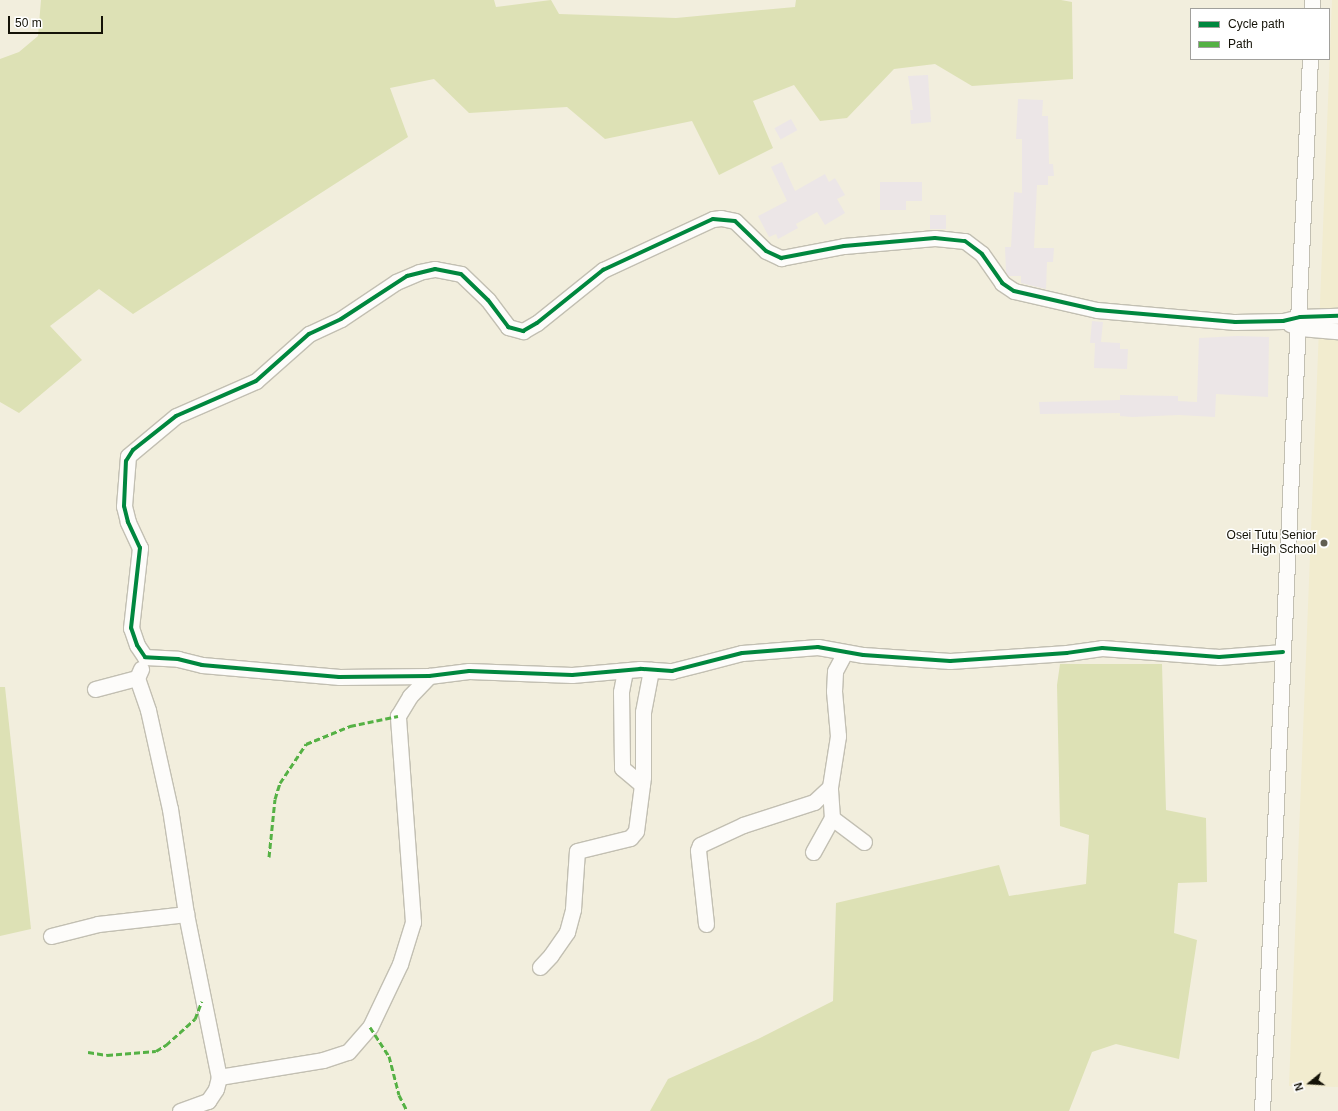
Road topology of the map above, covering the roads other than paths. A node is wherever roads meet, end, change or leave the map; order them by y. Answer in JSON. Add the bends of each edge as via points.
{"nodes":[{"id":1,"x":1310,"y":60,"type":"edge"},
{"id":2,"x":1338,"y":316,"type":"edge"},
{"id":3,"x":1300,"y":323,"type":"junction"},
{"id":4,"x":1338,"y":331,"type":"edge"},
{"id":5,"x":846,"y":652,"type":"junction"},
{"id":6,"x":1283,"y":652,"type":"junction"},
{"id":7,"x":145,"y":657,"type":"junction"},
{"id":8,"x":651,"y":670,"type":"junction"},
{"id":9,"x":625,"y":671,"type":"junction"},
{"id":10,"x":429,"y":676,"type":"junction"},
{"id":11,"x":137,"y":678,"type":"junction"},
{"id":12,"x":96,"y":689,"type":"dead end"},
{"id":13,"x":642,"y":785,"type":"junction"},
{"id":14,"x":830,"y":787,"type":"junction"},
{"id":15,"x":832,"y":818,"type":"junction"},
{"id":16,"x":864,"y":842,"type":"dead end"},
{"id":17,"x":813,"y":852,"type":"dead end"},
{"id":18,"x":186,"y":914,"type":"junction"},
{"id":19,"x":706,"y":924,"type":"dead end"},
{"id":20,"x":51,"y":936,"type":"dead end"},
{"id":21,"x":540,"y":967,"type":"dead end"},
{"id":22,"x":219,"y":1077,"type":"junction"},
{"id":23,"x":180,"y":1111,"type":"edge"},
{"id":24,"x":1262,"y":1111,"type":"edge"}],
"edges":[{"from":1,"to":3,"type":"street"},
{"from":2,"to":3,"type":"street"},
{"from":3,"to":4,"type":"street"},
{"from":3,"to":6,"type":"street"},
{"from":3,"to":7,"type":"street","via":[[1235,322],[1073,307],[1014,291],[1002,283],[987,260],[972,244],[952,239],[935,238],[844,246],[792,257],[777,257],[762,248],[735,221],[721,218],[713,219],[603,270],[537,323],[523,331],[508,327],[488,300],[460,274],[435,269],[419,272],[396,282],[341,320],[309,334],[256,381],[176,416],[128,456],[124,506],[140,548],[131,628]]},
{"from":5,"to":6,"type":"street","via":[[950,660],[1067,653],[1102,648],[1219,657]]},
{"from":5,"to":8,"type":"street","via":[[818,647],[752,652],[672,671]]},
{"from":5,"to":14,"type":"street","via":[[835,672],[838,736]]},
{"from":6,"to":24,"type":"street"},
{"from":7,"to":10,"type":"street","via":[[324,677]]},
{"from":7,"to":11,"type":"street"},
{"from":8,"to":9,"type":"street"},
{"from":8,"to":13,"type":"street","via":[[643,712]]},
{"from":9,"to":10,"type":"street","via":[[564,675],[469,670]]},
{"from":9,"to":13,"type":"street","via":[[621,692],[622,768]]},
{"from":10,"to":22,"type":"street","via":[[410,696],[398,716],[413,922],[400,964],[370,1027],[348,1052],[323,1060]]},
{"from":11,"to":12,"type":"street"},
{"from":11,"to":18,"type":"street","via":[[148,710],[170,809]]},
{"from":13,"to":21,"type":"street","via":[[634,836],[577,852],[573,908],[567,932]]},
{"from":14,"to":15,"type":"street"},
{"from":14,"to":19,"type":"street","via":[[814,802],[750,823],[700,845],[698,850]]},
{"from":15,"to":16,"type":"street"},
{"from":15,"to":17,"type":"street"},
{"from":18,"to":20,"type":"street","via":[[98,924]]},
{"from":18,"to":22,"type":"street"},
{"from":22,"to":23,"type":"street","via":[[216,1089],[208,1101]]}]}
